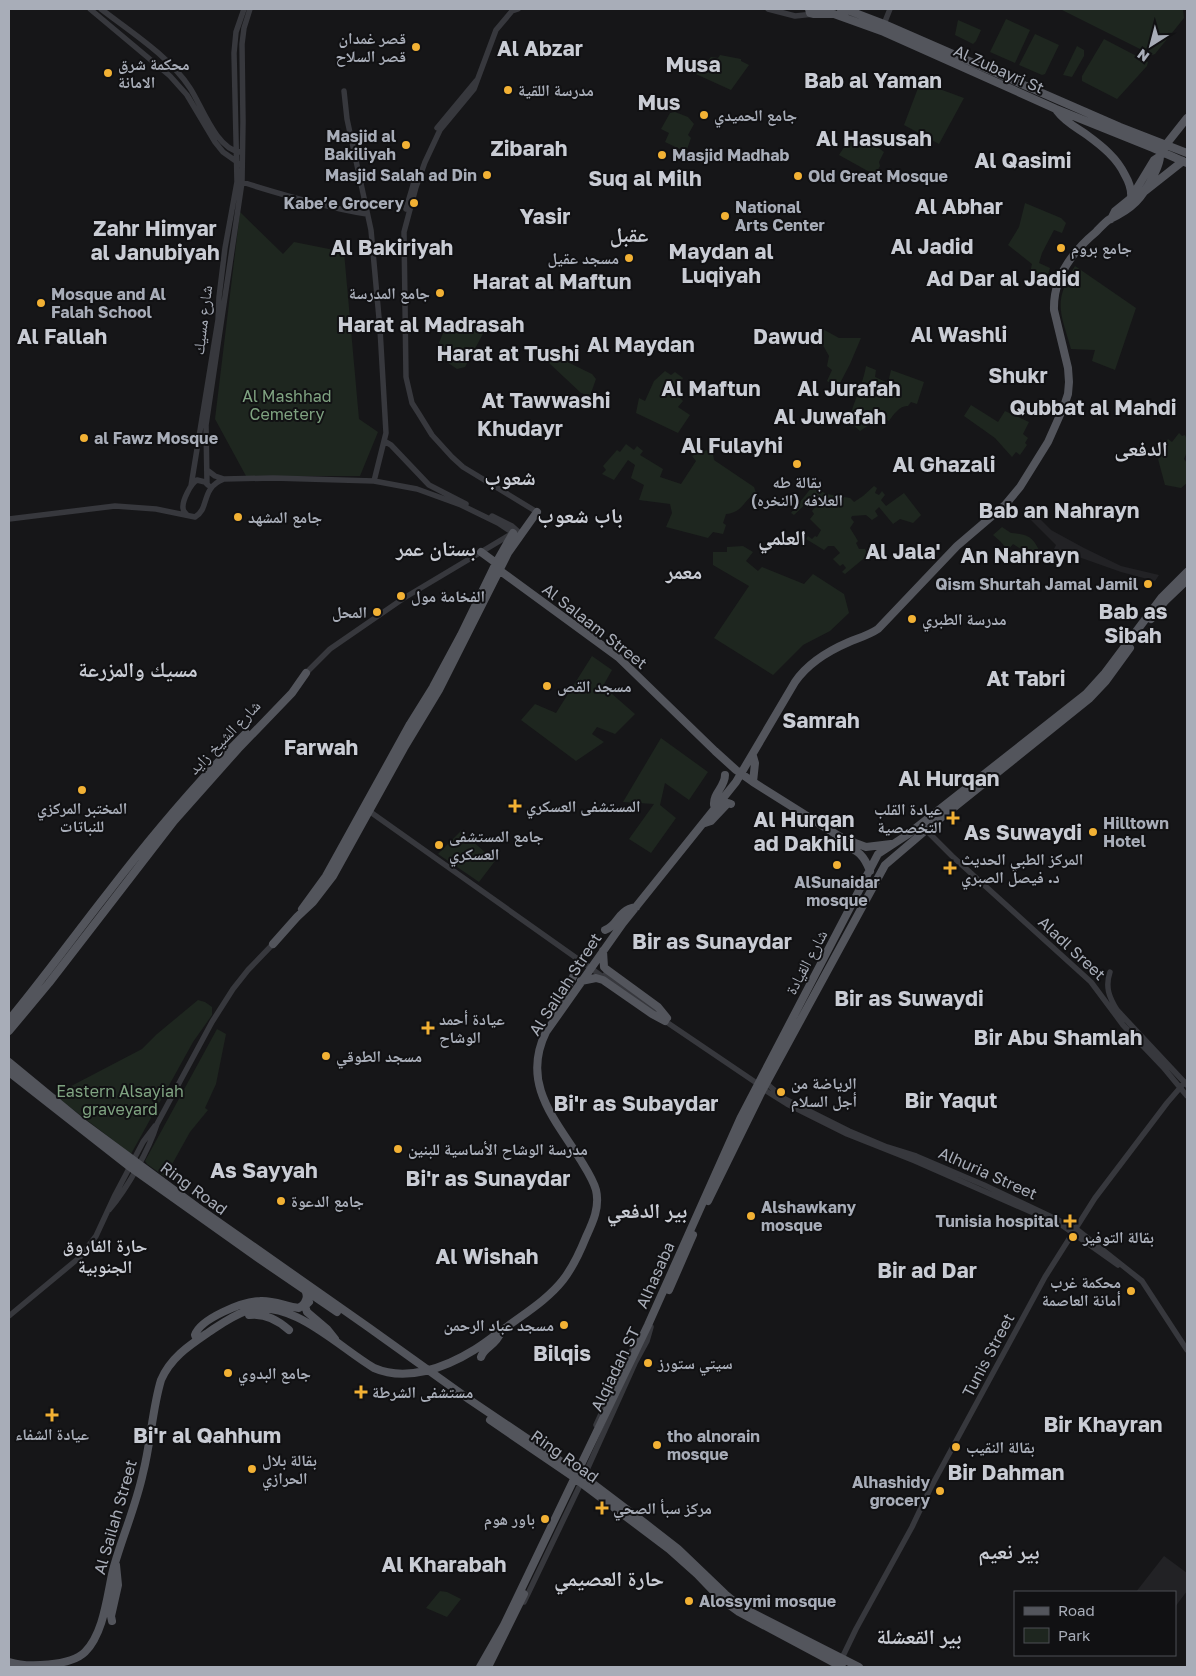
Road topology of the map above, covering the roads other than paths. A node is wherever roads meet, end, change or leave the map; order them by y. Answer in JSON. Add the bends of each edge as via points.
{"nodes":[{"id":1,"x":90,"y":9,"type":"edge"},
{"id":2,"x":101,"y":9,"type":"edge"},
{"id":3,"x":244,"y":9,"type":"edge"},
{"id":4,"x":250,"y":9,"type":"edge"},
{"id":5,"x":518,"y":9,"type":"edge"},
{"id":6,"x":768,"y":9,"type":"edge"},
{"id":7,"x":841,"y":9,"type":"edge"},
{"id":8,"x":890,"y":9,"type":"edge"},
{"id":9,"x":849,"y":10,"type":"edge"},
{"id":10,"x":811,"y":12,"type":"edge"},
{"id":11,"x":884,"y":24,"type":"junction"},
{"id":12,"x":1025,"y":86,"type":"junction"},
{"id":13,"x":344,"y":91,"type":"dead end"},
{"id":14,"x":1018,"y":92,"type":"junction"},
{"id":15,"x":1056,"y":110,"type":"junction"},
{"id":16,"x":1187,"y":118,"type":"edge"},
{"id":17,"x":1155,"y":144,"type":"junction"},
{"id":18,"x":240,"y":152,"type":"junction"},
{"id":19,"x":1187,"y":153,"type":"edge"},
{"id":20,"x":1160,"y":156,"type":"junction"},
{"id":21,"x":1185,"y":162,"type":"edge"},
{"id":22,"x":240,"y":164,"type":"junction"},
{"id":23,"x":1152,"y":164,"type":"junction"},
{"id":24,"x":242,"y":182,"type":"junction"},
{"id":25,"x":1144,"y":192,"type":"junction"},
{"id":26,"x":1131,"y":198,"type":"junction"},
{"id":27,"x":367,"y":214,"type":"junction"},
{"id":28,"x":1111,"y":219,"type":"junction"},
{"id":29,"x":215,"y":356,"type":"junction"},
{"id":30,"x":384,"y":441,"type":"junction"},
{"id":31,"x":207,"y":470,"type":"junction"},
{"id":32,"x":224,"y":479,"type":"junction"},
{"id":33,"x":374,"y":481,"type":"junction"},
{"id":34,"x":191,"y":486,"type":"junction"},
{"id":35,"x":208,"y":486,"type":"junction"},
{"id":36,"x":183,"y":505,"type":"junction"},
{"id":37,"x":170,"y":511,"type":"junction"},
{"id":38,"x":537,"y":512,"type":"joint"},
{"id":39,"x":190,"y":516,"type":"junction"},
{"id":40,"x":9,"y":519,"type":"edge"},
{"id":41,"x":517,"y":533,"type":"junction"},
{"id":42,"x":481,"y":552,"type":"junction"},
{"id":43,"x":497,"y":567,"type":"junction"},
{"id":44,"x":1187,"y":572,"type":"edge"},
{"id":45,"x":1187,"y":580,"type":"edge"},
{"id":46,"x":306,"y":673,"type":"junction"},
{"id":47,"x":1087,"y":697,"type":"junction"},
{"id":48,"x":752,"y":756,"type":"junction"},
{"id":49,"x":731,"y":773,"type":"junction"},
{"id":50,"x":748,"y":781,"type":"junction"},
{"id":51,"x":731,"y":804,"type":"dead end"},
{"id":52,"x":716,"y":808,"type":"junction"},
{"id":53,"x":369,"y":812,"type":"junction"},
{"id":54,"x":703,"y":824,"type":"junction"},
{"id":55,"x":926,"y":830,"type":"junction"},
{"id":56,"x":894,"y":844,"type":"junction"},
{"id":57,"x":866,"y":847,"type":"junction"},
{"id":58,"x":880,"y":853,"type":"junction"},
{"id":59,"x":865,"y":858,"type":"junction"},
{"id":60,"x":888,"y":863,"type":"junction"},
{"id":61,"x":870,"y":871,"type":"junction"},
{"id":62,"x":636,"y":907,"type":"junction"},
{"id":63,"x":297,"y":917,"type":"junction"},
{"id":64,"x":604,"y":930,"type":"dead end"},
{"id":65,"x":273,"y":944,"type":"joint"},
{"id":66,"x":603,"y":951,"type":"junction"},
{"id":67,"x":576,"y":968,"type":"dead end"},
{"id":68,"x":1110,"y":972,"type":"dead end"},
{"id":69,"x":581,"y":981,"type":"junction"},
{"id":70,"x":562,"y":1009,"type":"junction"},
{"id":71,"x":9,"y":1020,"type":"edge"},
{"id":72,"x":666,"y":1020,"type":"junction"},
{"id":73,"x":9,"y":1031,"type":"edge"},
{"id":74,"x":9,"y":1062,"type":"edge"},
{"id":75,"x":9,"y":1072,"type":"edge"},
{"id":76,"x":762,"y":1084,"type":"junction"},
{"id":77,"x":1184,"y":1085,"type":"edge"},
{"id":78,"x":1187,"y":1096,"type":"edge"},
{"id":79,"x":134,"y":1166,"type":"junction"},
{"id":80,"x":1074,"y":1230,"type":"junction"},
{"id":81,"x":274,"y":1266,"type":"junction"},
{"id":82,"x":305,"y":1290,"type":"junction"},
{"id":83,"x":324,"y":1303,"type":"junction"},
{"id":84,"x":240,"y":1314,"type":"junction"},
{"id":85,"x":9,"y":1316,"type":"edge"},
{"id":86,"x":649,"y":1326,"type":"junction"},
{"id":87,"x":368,"y":1329,"type":"junction"},
{"id":88,"x":289,"y":1330,"type":"dead end"},
{"id":89,"x":501,"y":1331,"type":"junction"},
{"id":90,"x":197,"y":1340,"type":"junction"},
{"id":91,"x":337,"y":1343,"type":"junction"},
{"id":92,"x":1187,"y":1350,"type":"edge"},
{"id":93,"x":481,"y":1357,"type":"dead end"},
{"id":94,"x":614,"y":1399,"type":"joint"},
{"id":95,"x":593,"y":1432,"type":"junction"},
{"id":96,"x":602,"y":1436,"type":"junction"},
{"id":97,"x":574,"y":1474,"type":"junction"},
{"id":98,"x":583,"y":1480,"type":"junction"},
{"id":99,"x":554,"y":1516,"type":"junction"},
{"id":100,"x":564,"y":1521,"type":"junction"},
{"id":101,"x":115,"y":1564,"type":"junction"},
{"id":102,"x":112,"y":1621,"type":"dead end"},
{"id":103,"x":506,"y":1626,"type":"junction"},
{"id":104,"x":842,"y":1658,"type":"junction"},
{"id":105,"x":9,"y":1662,"type":"edge"},
{"id":106,"x":480,"y":1667,"type":"edge"},
{"id":107,"x":488,"y":1667,"type":"edge"},
{"id":108,"x":842,"y":1667,"type":"edge"},
{"id":109,"x":859,"y":1667,"type":"edge"}],
"edges":[{"from":1,"to":22,"type":"street","via":[[170,76],[187,95],[214,142]]},
{"from":2,"to":18,"type":"street","via":[[178,73],[214,130],[226,145]]},
{"from":3,"to":18,"type":"street","name":"شارع مسيك","via":[[236,32],[234,53]]},
{"from":4,"to":18,"type":"street","name":"شارع مسيك","via":[[242,44]]},
{"from":5,"to":38,"type":"street","via":[[512,11],[496,30],[479,78],[437,128],[411,186],[403,245],[406,378],[412,402],[441,446],[463,467]]},
{"from":6,"to":10,"type":"street","via":[[795,16]]},
{"from":7,"to":9,"type":"main road"},
{"from":8,"to":11,"type":"street"},
{"from":9,"to":11,"type":"main road"},
{"from":10,"to":14,"type":"main road","name":"Al Zubayri St","via":[[834,14],[884,32]]},
{"from":11,"to":12,"type":"main road"},
{"from":12,"to":14,"type":"main road","via":[[1017,86]]},
{"from":12,"to":17,"type":"main road"},
{"from":13,"to":27,"type":"street"},
{"from":14,"to":15,"type":"main road","name":"Al Zubayri St"},
{"from":15,"to":17,"type":"main road","name":"Al Zubayri St"},
{"from":15,"to":26,"type":"main road","via":[[1114,159],[1127,179]]},
{"from":16,"to":20,"type":"main road","name":"Al Sailah Street"},
{"from":17,"to":19,"type":"main road"},
{"from":17,"to":21,"type":"main road","name":"Al Zubayri St"},
{"from":18,"to":22,"type":"street","name":"شارع مسيك"},
{"from":20,"to":23,"type":"main road","name":"Al Sailah Street"},
{"from":20,"to":25,"type":"main road","name":"Al Sailah Street","via":[[1160,164]]},
{"from":21,"to":25,"type":"main road"},
{"from":22,"to":24,"type":"street","name":"شارع مسيك"},
{"from":22,"to":29,"type":"street","name":"شارع مسيك","via":[[218,297]]},
{"from":23,"to":25,"type":"main road","via":[[1142,187]]},
{"from":23,"to":26,"type":"main road","name":"Al Sailah Street"},
{"from":24,"to":27,"type":"street","via":[[300,200]]},
{"from":24,"to":29,"type":"street","name":"شارع مسيك"},
{"from":25,"to":28,"type":"main road","name":"Al Sailah Street","via":[[1133,205]]},
{"from":26,"to":28,"type":"main road","name":"Al Sailah Street","via":[[1115,211]]},
{"from":27,"to":30,"type":"street","via":[[380,330]]},
{"from":28,"to":48,"type":"main road","name":"Al Sailah Street","via":[[1080,246],[1058,282],[1054,310],[1058,346],[1068,368],[1068,394],[1048,442],[1020,487],[871,634],[824,655],[805,670]]},
{"from":29,"to":31,"type":"street","name":"شارع مسيك","via":[[206,425]]},
{"from":29,"to":34,"type":"street","name":"شارع مسيك"},
{"from":30,"to":33,"type":"street"},
{"from":30,"to":41,"type":"street","via":[[392,445],[430,485],[504,522]]},
{"from":31,"to":32,"type":"street"},
{"from":31,"to":35,"type":"street","name":"شارع مسيك"},
{"from":32,"to":33,"type":"street"},
{"from":32,"to":35,"type":"street"},
{"from":33,"to":41,"type":"street","via":[[428,492]]},
{"from":34,"to":35,"type":"street","via":[[197,480]]},
{"from":34,"to":36,"type":"street","name":"شارع مسيك"},
{"from":35,"to":39,"type":"street","name":"شارع مسيك","via":[[201,512],[195,517]]},
{"from":36,"to":37,"type":"street"},
{"from":36,"to":39,"type":"street","via":[[183,511]]},
{"from":37,"to":39,"type":"street"},
{"from":37,"to":40,"type":"street","via":[[114,506]]},
{"from":38,"to":41,"type":"main road"},
{"from":41,"to":42,"type":"street","name":"شارع الشيخ زايد"},
{"from":41,"to":43,"type":"main road"},
{"from":42,"to":43,"type":"main road","name":"Al Salaam Street"},
{"from":42,"to":46,"type":"street","name":"شارع الشيخ زايد","via":[[410,594],[330,650]]},
{"from":43,"to":49,"type":"main road","name":"Al Salaam Street","via":[[618,657],[656,692],[671,713]]},
{"from":43,"to":53,"type":"main road","via":[[439,690]]},
{"from":43,"to":63,"type":"main road","via":[[326,876]]},
{"from":44,"to":47,"type":"main road","via":[[1162,597]]},
{"from":45,"to":47,"type":"main road","via":[[1156,612],[1106,681]]},
{"from":46,"to":71,"type":"main road","name":"شارع الشيخ زايد","via":[[228,750],[168,818]]},
{"from":46,"to":73,"type":"main road","via":[[292,694],[174,820]]},
{"from":47,"to":55,"type":"main road"},
{"from":47,"to":56,"type":"main road"},
{"from":48,"to":50,"type":"main road","via":[[755,763]]},
{"from":48,"to":52,"type":"main road","name":"Al Sailah Street"},
{"from":49,"to":50,"type":"main road","name":"Al Salaam Street"},
{"from":49,"to":52,"type":"main road","via":[[714,798]]},
{"from":50,"to":57,"type":"main road","via":[[842,838]]},
{"from":50,"to":59,"type":"main road"},
{"from":51,"to":54,"type":"main road","via":[[728,803],[712,821]]},
{"from":52,"to":54,"type":"main road","name":"Al Sailah Street"},
{"from":53,"to":63,"type":"main road","via":[[333,876]]},
{"from":53,"to":72,"type":"street"},
{"from":54,"to":62,"type":"main road","name":"Al Sailah Street"},
{"from":55,"to":60,"type":"main road"},
{"from":55,"to":77,"type":"street","name":"Aladl Sreet","via":[[1091,982],[1123,1025]]},
{"from":56,"to":57,"type":"main road"},
{"from":56,"to":58,"type":"main road"},
{"from":57,"to":59,"type":"main road","via":[[871,850]]},
{"from":58,"to":60,"type":"main road","via":[[889,854]]},
{"from":58,"to":60,"type":"main road","via":[[878,863]]},
{"from":58,"to":61,"type":"main road","name":"شارع القيادة"},
{"from":59,"to":61,"type":"main road"},
{"from":60,"to":76,"type":"main road","name":"شارع القيادة"},
{"from":61,"to":76,"type":"main road","name":"شارع القيادة"},
{"from":62,"to":64,"type":"main road","via":[[624,911]]},
{"from":62,"to":66,"type":"main road","name":"Al Sailah Street"},
{"from":63,"to":65,"type":"main road"},
{"from":65,"to":79,"type":"street","via":[[233,989],[212,1022],[146,1137]]},
{"from":66,"to":69,"type":"main road","name":"Al Sailah Street"},
{"from":66,"to":72,"type":"main road","via":[[604,967],[658,1007]]},
{"from":67,"to":70,"type":"main road","via":[[572,981],[560,998]]},
{"from":68,"to":77,"type":"street","name":"Aladl Sreet","via":[[1107,989],[1117,1010]]},
{"from":69,"to":70,"type":"main road","name":"Al Sailah Street"},
{"from":69,"to":72,"type":"main road","via":[[603,980]]},
{"from":70,"to":89,"type":"main road","name":"Al Sailah Street","via":[[541,1044],[538,1082],[547,1106],[592,1179],[597,1210],[575,1262],[562,1281],[546,1298]]},
{"from":72,"to":76,"type":"street"},
{"from":74,"to":79,"type":"main road","name":"Ring Road"},
{"from":75,"to":79,"type":"main road","name":"Ring Road"},
{"from":76,"to":80,"type":"street","via":[[787,1104],[847,1134]]},
{"from":76,"to":86,"type":"main road","name":"Alhasaba","via":[[741,1117]]},
{"from":77,"to":78,"type":"street","name":"Aladl Sreet"},
{"from":77,"to":80,"type":"street","name":"Tunis Street","via":[[1095,1198]]},
{"from":79,"to":81,"type":"main road","name":"Ring Road"},
{"from":79,"to":85,"type":"street","via":[[84,1252]]},
{"from":80,"to":92,"type":"street","via":[[1109,1260],[1142,1281]]},
{"from":80,"to":104,"type":"street","name":"Tunis Street","via":[[1045,1277]]},
{"from":81,"to":82,"type":"main road","name":"Ring Road"},
{"from":81,"to":87,"type":"main road","name":"Ring Road"},
{"from":82,"to":83,"type":"main road","name":"Ring Road"},
{"from":82,"to":90,"type":"main road","via":[[307,1298],[299,1308],[257,1301],[210,1320],[198,1330]]},
{"from":83,"to":87,"type":"main road","name":"Ring Road"},
{"from":83,"to":91,"type":"main road","via":[[311,1301],[306,1304],[306,1310]]},
{"from":84,"to":88,"type":"main road","via":[[264,1316]]},
{"from":84,"to":90,"type":"main road","name":"Al Sailah Street"},
{"from":84,"to":91,"type":"main road","name":"Al Sailah Street","via":[[258,1309],[283,1311],[300,1318]]},
{"from":86,"to":94,"type":"main road","name":"Alhasaba"},
{"from":86,"to":95,"type":"street","via":[[639,1337]]},
{"from":86,"to":96,"type":"street","via":[[647,1341]]},
{"from":87,"to":97,"type":"main road"},
{"from":89,"to":91,"type":"main road","name":"Al Sailah Street","via":[[455,1361],[404,1374],[374,1368]]},
{"from":89,"to":93,"type":"main road","via":[[497,1341]]},
{"from":90,"to":101,"type":"main road","name":"Al Sailah Street","via":[[174,1359],[162,1380],[141,1483]]},
{"from":94,"to":103,"type":"main road","name":"Alqiadah ST"},
{"from":95,"to":96,"type":"street","via":[[595,1438]]},
{"from":95,"to":97,"type":"street"},
{"from":96,"to":98,"type":"street"},
{"from":97,"to":98,"type":"main road"},
{"from":97,"to":99,"type":"street"},
{"from":98,"to":100,"type":"street"},
{"from":98,"to":104,"type":"main road","via":[[646,1524],[742,1607]]},
{"from":98,"to":108,"type":"main road","name":"Ring Road","via":[[669,1549],[739,1612]]},
{"from":99,"to":100,"type":"street"},
{"from":99,"to":103,"type":"street","via":[[508,1611]]},
{"from":100,"to":103,"type":"street","via":[[520,1612]]},
{"from":101,"to":102,"type":"main road","via":[[119,1580]]},
{"from":101,"to":105,"type":"main road","name":"Al Sailah Street","via":[[100,1626],[84,1653],[64,1662],[29,1665]]},
{"from":103,"to":106,"type":"main road","name":"Alqiadah ST"},
{"from":103,"to":107,"type":"main road","name":"Alqiadah ST"},
{"from":104,"to":109,"type":"main road"}]}
